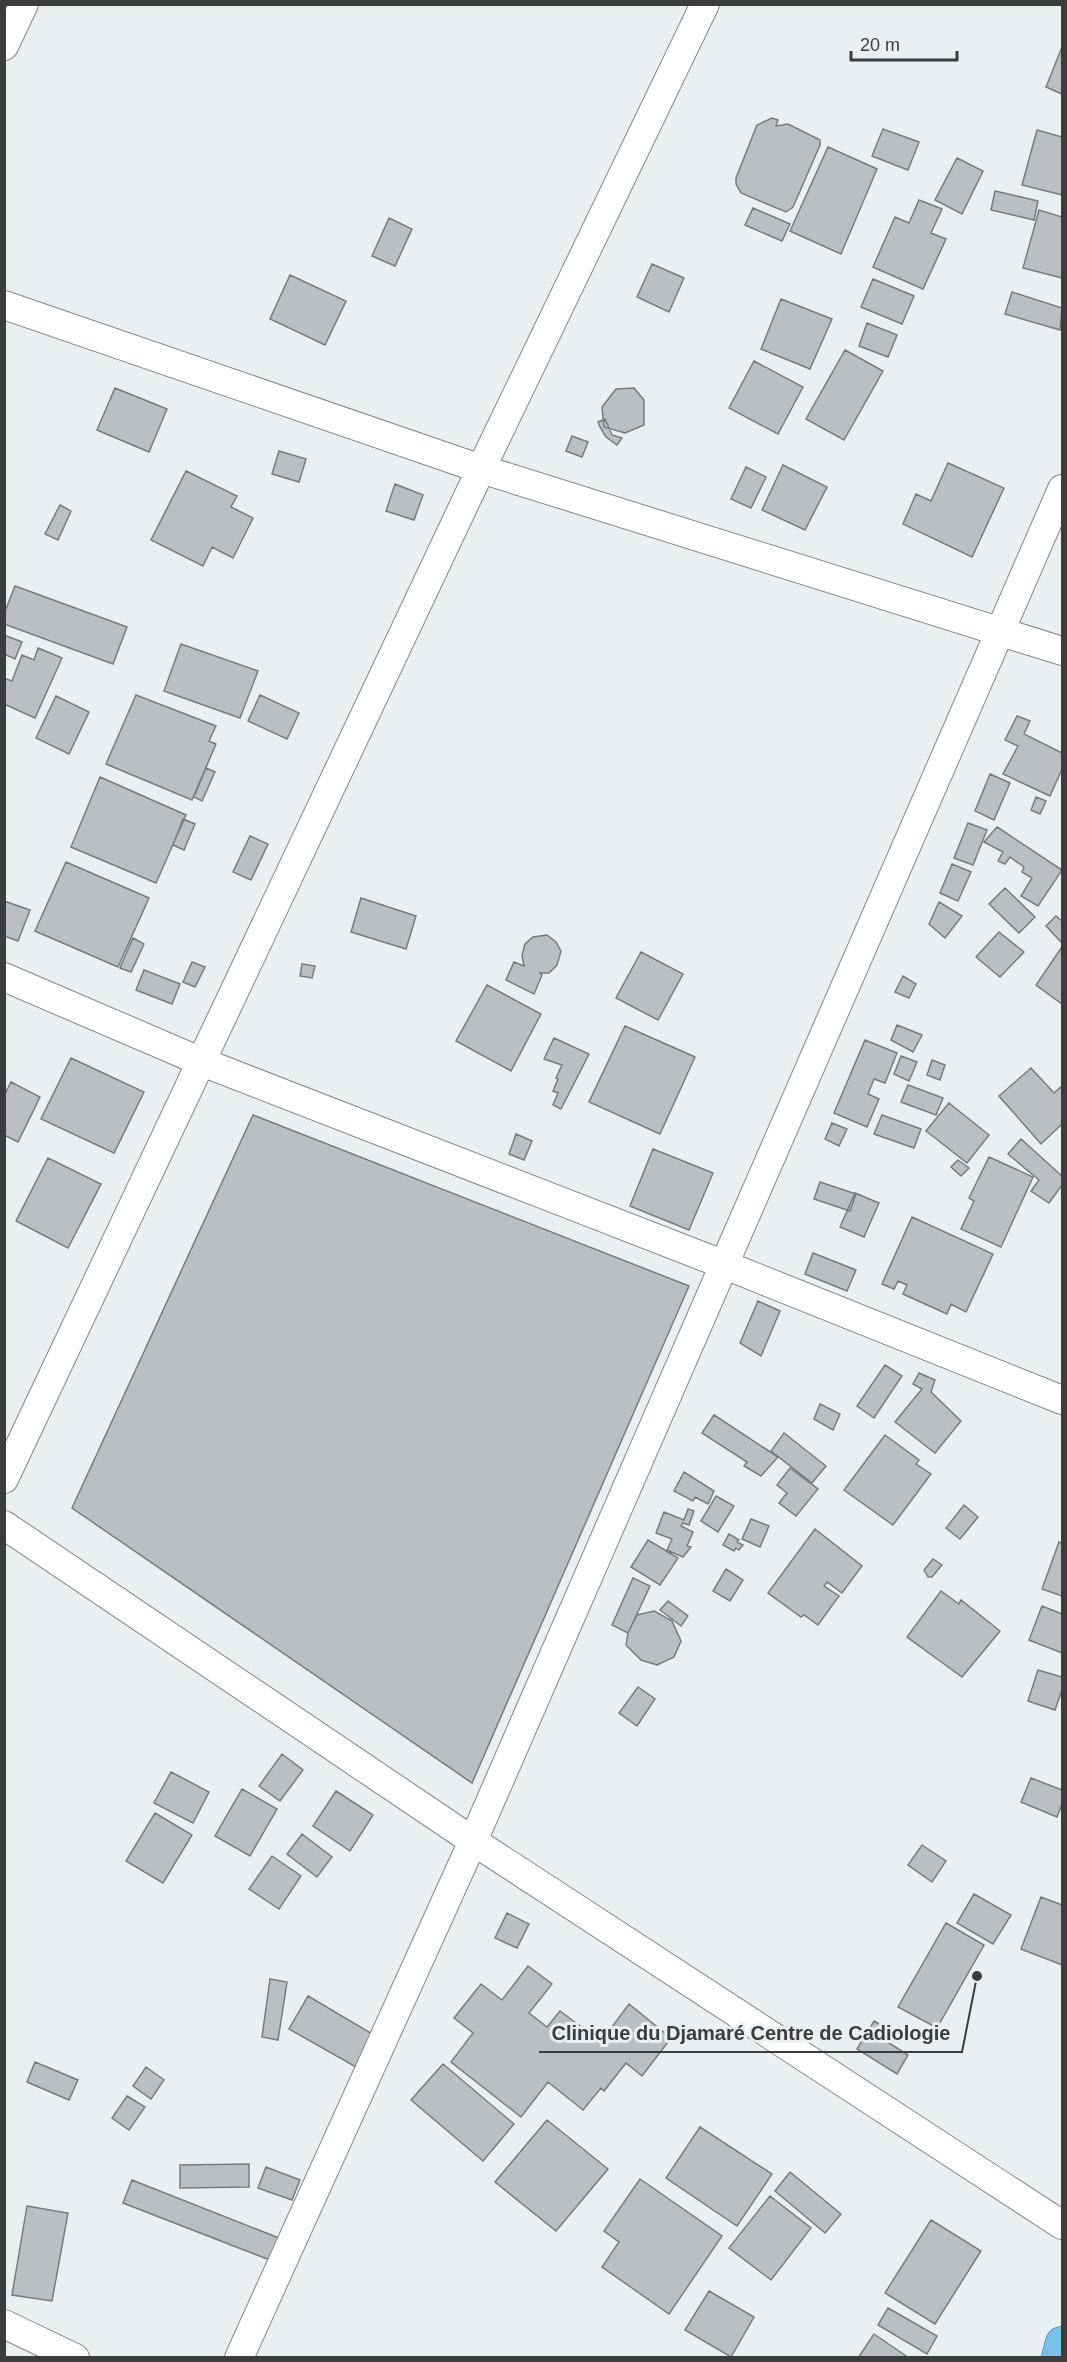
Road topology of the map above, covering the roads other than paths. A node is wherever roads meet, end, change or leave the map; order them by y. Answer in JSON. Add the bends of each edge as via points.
{"nodes":[{"id":1,"x":24,"y":4,"type":"edge"},
{"id":2,"x":705,"y":4,"type":"edge"},
{"id":3,"x":4,"y":46,"type":"edge"},
{"id":4,"x":4,"y":305,"type":"edge"},
{"id":5,"x":481,"y":469,"type":"junction"},
{"id":6,"x":1062,"y":489,"type":"edge"},
{"id":7,"x":1000,"y":630,"type":"junction"},
{"id":8,"x":1062,"y":651,"type":"edge"},
{"id":9,"x":4,"y":977,"type":"edge"},
{"id":10,"x":202,"y":1062,"type":"junction"},
{"id":11,"x":725,"y":1265,"type":"junction"},
{"id":12,"x":1062,"y":1400,"type":"edge"},
{"id":13,"x":4,"y":1479,"type":"edge"},
{"id":14,"x":4,"y":1525,"type":"edge"},
{"id":15,"x":473,"y":1841,"type":"junction"},
{"id":16,"x":1062,"y":2225,"type":"edge"},
{"id":17,"x":4,"y":2324,"type":"edge"},
{"id":18,"x":1062,"y":2343,"type":"edge"},
{"id":19,"x":75,"y":2358,"type":"edge"},
{"id":20,"x":239,"y":2358,"type":"edge"},
{"id":21,"x":1058,"y":2358,"type":"edge"}],
"edges":[{"from":1,"to":3,"type":"street"},
{"from":2,"to":5,"type":"street"},
{"from":4,"to":5,"type":"street"},
{"from":5,"to":7,"type":"street"},
{"from":5,"to":10,"type":"street"},
{"from":6,"to":7,"type":"street"},
{"from":7,"to":8,"type":"street"},
{"from":7,"to":11,"type":"street"},
{"from":9,"to":10,"type":"street"},
{"from":10,"to":11,"type":"street"},
{"from":10,"to":13,"type":"street"},
{"from":11,"to":12,"type":"street"},
{"from":11,"to":15,"type":"street"},
{"from":14,"to":15,"type":"street"},
{"from":15,"to":16,"type":"street"},
{"from":15,"to":20,"type":"street"},
{"from":17,"to":19,"type":"street"},
{"from":18,"to":21,"type":"main road"}]}
